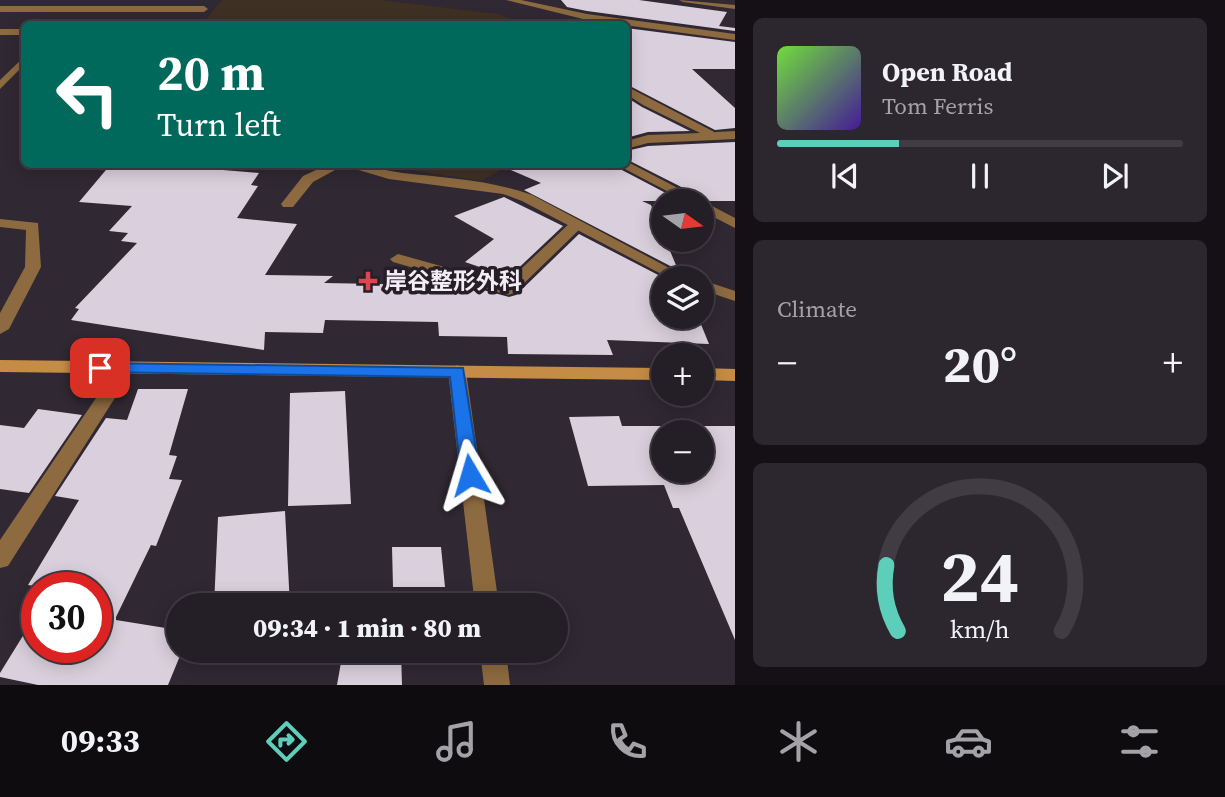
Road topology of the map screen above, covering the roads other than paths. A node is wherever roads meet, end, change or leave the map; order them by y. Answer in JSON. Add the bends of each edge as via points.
{"nodes":[{"id":1,"x":510,"y":0,"type":"edge"},
{"id":2,"x":683,"y":0,"type":"edge"},
{"id":3,"x":735,"y":6,"type":"edge"},
{"id":4,"x":0,"y":9,"type":"edge"},
{"id":5,"x":204,"y":9,"type":"dead end"},
{"id":6,"x":624,"y":21,"type":"edge"},
{"id":7,"x":630,"y":22,"type":"edge"},
{"id":8,"x":0,"y":32,"type":"edge"},
{"id":9,"x":21,"y":32,"type":"edge"},
{"id":10,"x":735,"y":37,"type":"edge"},
{"id":11,"x":21,"y":61,"type":"edge"},
{"id":12,"x":0,"y":86,"type":"edge"},
{"id":13,"x":630,"y":92,"type":"edge"},
{"id":14,"x":716,"y":135,"type":"junction"},
{"id":15,"x":735,"y":135,"type":"edge"},
{"id":16,"x":630,"y":144,"type":"edge"},
{"id":17,"x":630,"y":167,"type":"edge"},
{"id":18,"x":333,"y":168,"type":"edge"},
{"id":19,"x":359,"y":168,"type":"edge"},
{"id":20,"x":673,"y":189,"type":"edge"},
{"id":21,"x":288,"y":204,"type":"dead end"},
{"id":22,"x":714,"y":212,"type":"edge"},
{"id":23,"x":0,"y":223,"type":"edge"},
{"id":24,"x":735,"y":223,"type":"edge"},
{"id":25,"x":577,"y":224,"type":"junction"},
{"id":26,"x":398,"y":260,"type":"dead end"},
{"id":27,"x":657,"y":266,"type":"edge"},
{"id":28,"x":714,"y":289,"type":"edge"},
{"id":29,"x":735,"y":296,"type":"edge"},
{"id":30,"x":0,"y":329,"type":"edge"},
{"id":31,"x":0,"y":366,"type":"edge"},
{"id":32,"x":125,"y":368,"type":"junction"},
{"id":33,"x":457,"y":371,"type":"junction"},
{"id":34,"x":651,"y":374,"type":"edge"},
{"id":35,"x":714,"y":374,"type":"edge"},
{"id":36,"x":735,"y":375,"type":"edge"},
{"id":37,"x":0,"y":559,"type":"edge"},
{"id":38,"x":485,"y":593,"type":"edge"},
{"id":39,"x":494,"y":663,"type":"edge"},
{"id":40,"x":497,"y":685,"type":"edge"}],
"edges":[{"from":1,"to":6,"type":"street"},
{"from":2,"to":3,"type":"street"},
{"from":4,"to":5,"type":"street"},
{"from":7,"to":10,"type":"street"},
{"from":8,"to":9,"type":"street"},
{"from":11,"to":12,"type":"street"},
{"from":13,"to":14,"type":"street"},
{"from":14,"to":15,"type":"street"},
{"from":14,"to":16,"type":"street"},
{"from":17,"to":20,"type":"street"},
{"from":18,"to":21,"type":"street","via":[[308,179]]},
{"from":19,"to":25,"type":"street","via":[[505,190]]},
{"from":22,"to":24,"type":"street"},
{"from":23,"to":30,"type":"street","via":[[33,226],[33,267]]},
{"from":25,"to":26,"type":"street","via":[[508,290]]},
{"from":25,"to":27,"type":"street"},
{"from":28,"to":29,"type":"street"},
{"from":31,"to":32,"type":"street"},
{"from":32,"to":33,"type":"street"},
{"from":32,"to":37,"type":"street"},
{"from":33,"to":34,"type":"street"},
{"from":33,"to":38,"type":"street"},
{"from":35,"to":36,"type":"street"},
{"from":39,"to":40,"type":"street"}]}
